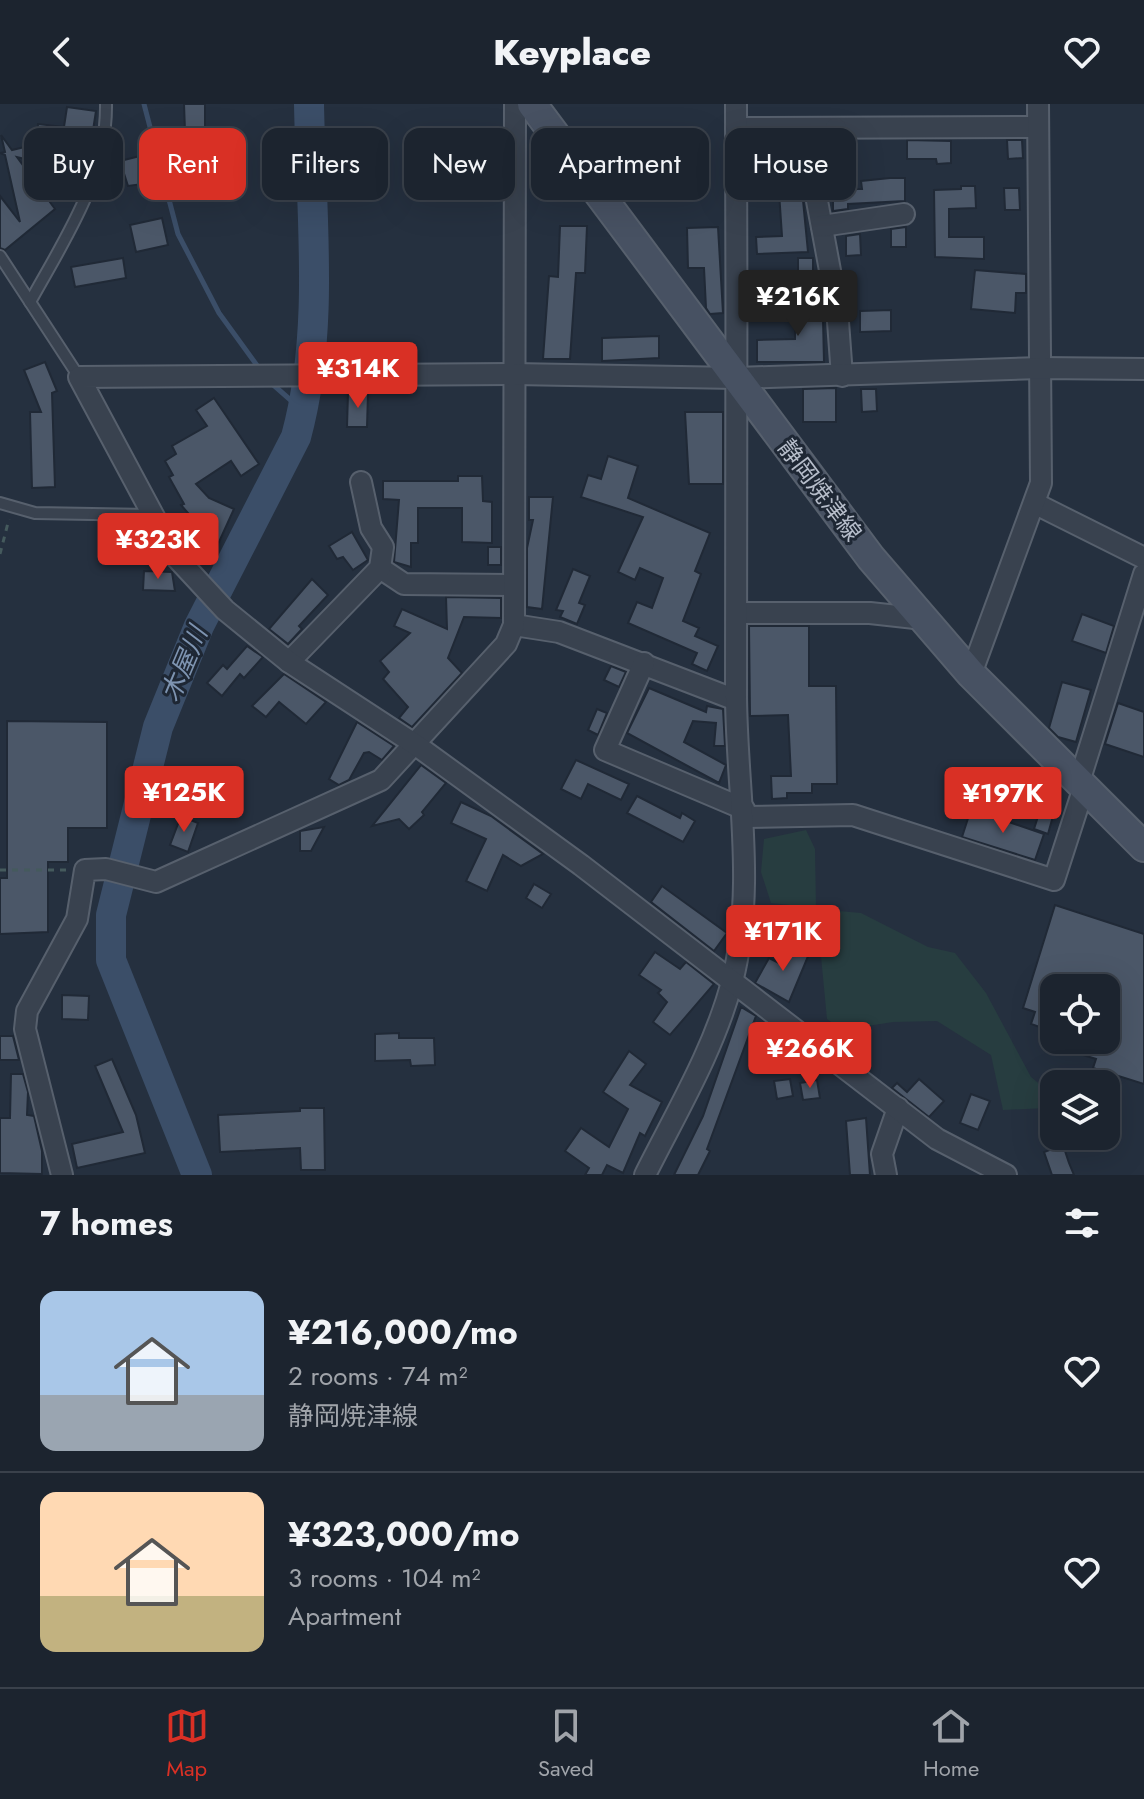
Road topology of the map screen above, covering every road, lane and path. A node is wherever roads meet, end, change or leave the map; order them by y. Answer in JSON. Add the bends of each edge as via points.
{"nodes":[{"id":1,"x":106,"y":104,"type":"edge"},
{"id":2,"x":515,"y":104,"type":"edge"},
{"id":3,"x":532,"y":104,"type":"edge"},
{"id":4,"x":736,"y":104,"type":"edge"},
{"id":5,"x":1038,"y":104,"type":"edge"},
{"id":6,"x":1038,"y":127,"type":"junction"},
{"id":7,"x":736,"y":128,"type":"edge"},
{"id":8,"x":836,"y":128,"type":"edge"},
{"id":9,"x":736,"y":200,"type":"edge"},
{"id":10,"x":817,"y":200,"type":"edge"},
{"id":11,"x":904,"y":214,"type":"dead end"},
{"id":12,"x":822,"y":226,"type":"junction"},
{"id":13,"x":0,"y":256,"type":"edge"},
{"id":14,"x":30,"y":302,"type":"junction"},
{"id":15,"x":1041,"y":368,"type":"junction"},
{"id":16,"x":1144,"y":369,"type":"edge"},
{"id":17,"x":514,"y":374,"type":"junction"},
{"id":18,"x":842,"y":376,"type":"junction"},
{"id":19,"x":79,"y":377,"type":"junction"},
{"id":20,"x":736,"y":378,"type":"junction"},
{"id":21,"x":361,"y":482,"type":"dead end"},
{"id":22,"x":0,"y":503,"type":"edge"},
{"id":23,"x":1036,"y":504,"type":"junction"},
{"id":24,"x":12,"y":507,"type":"junction"},
{"id":25,"x":150,"y":515,"type":"junction"},
{"id":26,"x":0,"y":554,"type":"edge"},
{"id":27,"x":1144,"y":558,"type":"edge"},
{"id":28,"x":380,"y":568,"type":"junction"},
{"id":29,"x":1144,"y":574,"type":"edge"},
{"id":30,"x":514,"y":585,"type":"junction"},
{"id":31,"x":739,"y":613,"type":"junction"},
{"id":32,"x":924,"y":619,"type":"junction"},
{"id":33,"x":514,"y":625,"type":"junction"},
{"id":34,"x":289,"y":662,"type":"junction"},
{"id":35,"x":644,"y":663,"type":"junction"},
{"id":36,"x":971,"y":674,"type":"junction"},
{"id":37,"x":736,"y":700,"type":"junction"},
{"id":38,"x":416,"y":745,"type":"junction"},
{"id":39,"x":1082,"y":784,"type":"junction"},
{"id":40,"x":744,"y":813,"type":"junction"},
{"id":41,"x":1144,"y":847,"type":"edge"},
{"id":42,"x":0,"y":870,"type":"edge"},
{"id":43,"x":85,"y":870,"type":"junction"},
{"id":44,"x":732,"y":982,"type":"junction"},
{"id":45,"x":898,"y":1108,"type":"junction"},
{"id":46,"x":62,"y":1175,"type":"edge"},
{"id":47,"x":645,"y":1175,"type":"edge"},
{"id":48,"x":886,"y":1175,"type":"edge"},
{"id":49,"x":1006,"y":1175,"type":"edge"}],
"edges":[{"from":1,"to":14,"type":"lane","via":[[90,192]]},
{"from":2,"to":17,"type":"street"},
{"from":3,"to":20,"type":"main road","name":"静岡焼津線"},
{"from":4,"to":7,"type":"street"},
{"from":5,"to":6,"type":"street"},
{"from":6,"to":8,"type":"street"},
{"from":6,"to":15,"type":"street"},
{"from":9,"to":20,"type":"street"},
{"from":10,"to":12,"type":"street"},
{"from":11,"to":12,"type":"street"},
{"from":12,"to":18,"type":"street","via":[[837,308]]},
{"from":13,"to":14,"type":"lane"},
{"from":14,"to":19,"type":"lane"},
{"from":15,"to":16,"type":"street"},
{"from":15,"to":18,"type":"street"},
{"from":15,"to":23,"type":"street","via":[[1041,483]]},
{"from":17,"to":19,"type":"street"},
{"from":17,"to":20,"type":"street"},
{"from":17,"to":30,"type":"street"},
{"from":18,"to":20,"type":"street"},
{"from":19,"to":25,"type":"street"},
{"from":20,"to":31,"type":"street"},
{"from":20,"to":32,"type":"main road","name":"静岡焼津線","via":[[871,558]]},
{"from":21,"to":28,"type":"street","via":[[371,528],[383,547]]},
{"from":22,"to":24,"type":"lane"},
{"from":23,"to":27,"type":"street"},
{"from":23,"to":36,"type":"street"},
{"from":24,"to":25,"type":"lane","via":[[35,513]]},
{"from":24,"to":26,"type":"path"},
{"from":25,"to":34,"type":"street","via":[[202,588]]},
{"from":28,"to":30,"type":"street","via":[[404,584]]},
{"from":28,"to":34,"type":"street"},
{"from":29,"to":39,"type":"street"},
{"from":30,"to":33,"type":"street"},
{"from":31,"to":32,"type":"street","via":[[870,613]]},
{"from":31,"to":37,"type":"street"},
{"from":32,"to":36,"type":"main road","name":"静岡焼津線"},
{"from":33,"to":35,"type":"street","via":[[559,632]]},
{"from":33,"to":38,"type":"street","via":[[506,644]]},
{"from":34,"to":38,"type":"street"},
{"from":35,"to":37,"type":"street"},
{"from":35,"to":40,"type":"street","via":[[605,750]]},
{"from":36,"to":39,"type":"main road","name":"静岡焼津線"},
{"from":37,"to":40,"type":"street"},
{"from":38,"to":43,"type":"street","via":[[381,780],[156,882],[106,869]]},
{"from":38,"to":44,"type":"street"},
{"from":39,"to":40,"type":"street","via":[[1054,880],[853,815]]},
{"from":39,"to":41,"type":"main road","name":"静岡焼津線"},
{"from":40,"to":44,"type":"street","via":[[744,903]]},
{"from":42,"to":43,"type":"path"},
{"from":43,"to":46,"type":"street","via":[[77,919],[27,1011],[25,1029]]},
{"from":44,"to":45,"type":"street"},
{"from":44,"to":47,"type":"street","via":[[701,1064]]},
{"from":45,"to":48,"type":"street","via":[[882,1154]]},
{"from":45,"to":49,"type":"street","via":[[937,1139]]}]}
